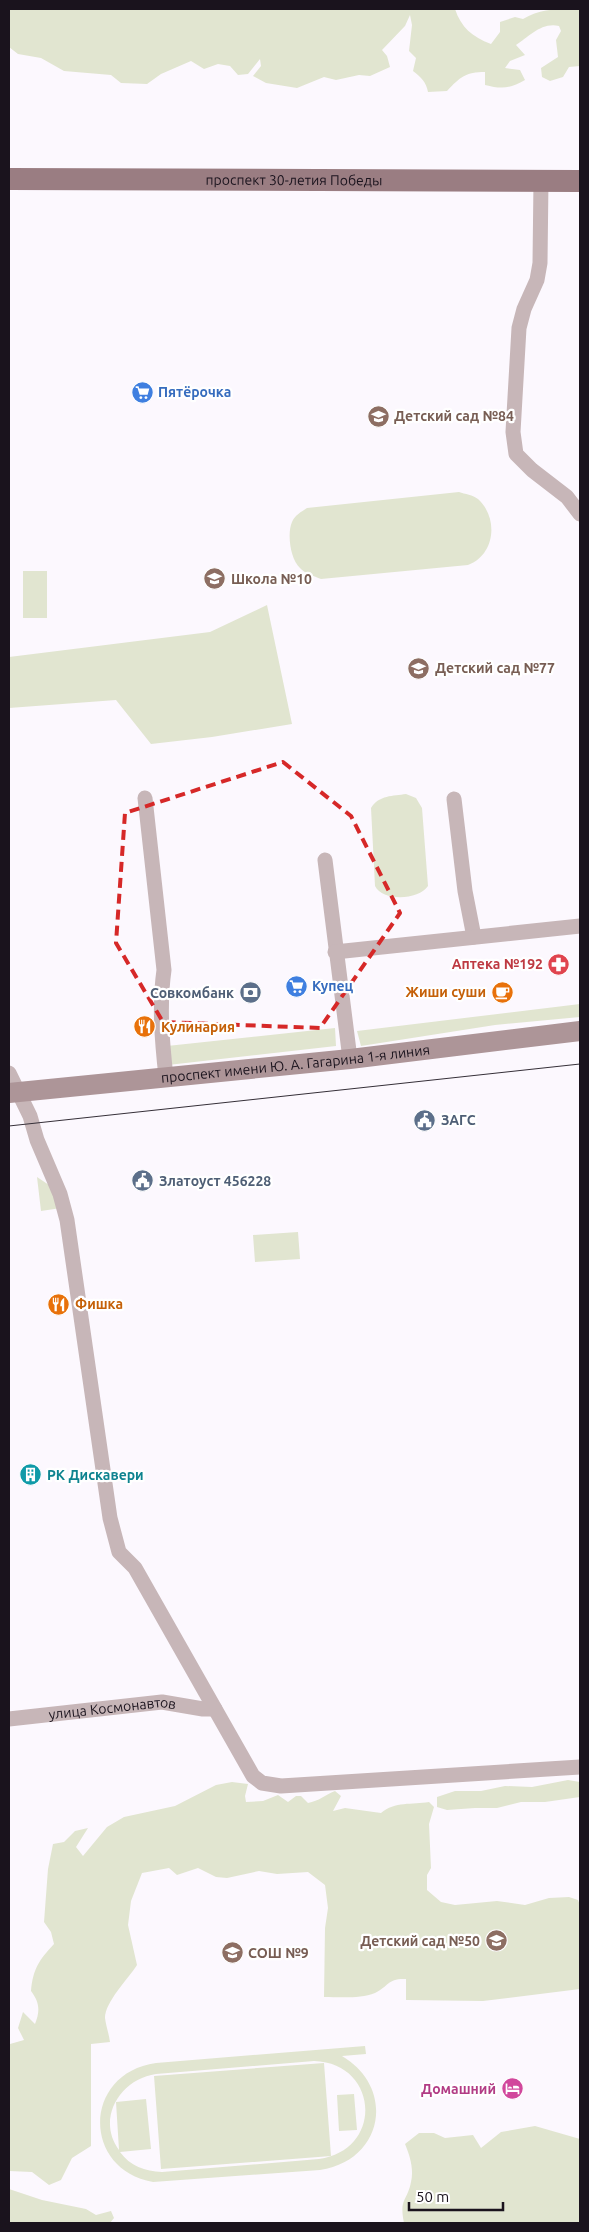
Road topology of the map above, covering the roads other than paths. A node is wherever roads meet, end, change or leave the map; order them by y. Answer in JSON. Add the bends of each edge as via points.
{"nodes":[{"id":1,"x":9,"y":179,"type":"edge"},
{"id":2,"x":542,"y":181,"type":"junction"},
{"id":3,"x":580,"y":181,"type":"edge"},
{"id":4,"x":580,"y":514,"type":"edge"},
{"id":5,"x":145,"y":798,"type":"dead end"},
{"id":6,"x":454,"y":799,"type":"dead end"},
{"id":7,"x":325,"y":860,"type":"dead end"},
{"id":8,"x":580,"y":926,"type":"edge"},
{"id":9,"x":474,"y":937,"type":"junction"},
{"id":10,"x":335,"y":952,"type":"junction"},
{"id":11,"x":580,"y":1031,"type":"edge"},
{"id":12,"x":350,"y":1059,"type":"junction"},
{"id":13,"x":9,"y":1073,"type":"edge"},
{"id":14,"x":166,"y":1077,"type":"junction"},
{"id":15,"x":13,"y":1092,"type":"edge"},
{"id":16,"x":215,"y":1709,"type":"junction"},
{"id":17,"x":9,"y":1719,"type":"edge"},
{"id":18,"x":580,"y":1766,"type":"edge"}],
"edges":[{"from":1,"to":2,"type":"main road","name":"проспект 30-летия Победы"},
{"from":2,"to":3,"type":"main road","name":"проспект 30-летия Победы"},
{"from":2,"to":4,"type":"street","via":[[540,263],[519,328],[513,432],[516,454],[567,497]]},
{"from":5,"to":14,"type":"street","via":[[164,970],[161,993]]},
{"from":6,"to":9,"type":"street"},
{"from":7,"to":10,"type":"street"},
{"from":8,"to":9,"type":"street"},
{"from":9,"to":10,"type":"street"},
{"from":10,"to":12,"type":"street"},
{"from":11,"to":12,"type":"main road","name":"проспект имени Ю. А. Гагарина 1-я линия"},
{"from":12,"to":14,"type":"main road","name":"проспект имени Ю. А. Гагарина 1-я линия"},
{"from":13,"to":15,"type":"street"},
{"from":14,"to":15,"type":"main road","name":"проспект имени Ю. А. Гагарина 1-я линия"},
{"from":15,"to":16,"type":"street","via":[[30,1116],[30,1143],[60,1194],[68,1220],[114,1537],[119,1552],[135,1568]]},
{"from":16,"to":17,"type":"street","name":"улица Космонавтов","via":[[162,1702]]},
{"from":16,"to":18,"type":"street","via":[[253,1776],[262,1783],[281,1786]]}]}
